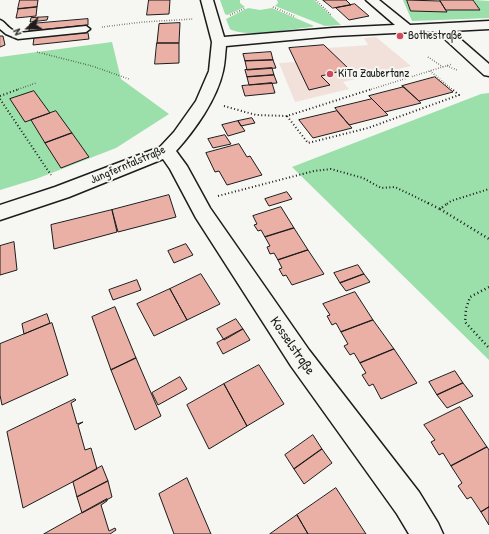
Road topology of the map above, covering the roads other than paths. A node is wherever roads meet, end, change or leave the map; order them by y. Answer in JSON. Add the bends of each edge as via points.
{"nodes":[{"id":1,"x":207,"y":0,"type":"edge"},
{"id":2,"x":372,"y":0,"type":"edge"},
{"id":3,"x":0,"y":22,"type":"edge"},
{"id":4,"x":489,"y":25,"type":"edge"},
{"id":5,"x":438,"y":27,"type":"junction"},
{"id":6,"x":86,"y":29,"type":"road end"},
{"id":7,"x":407,"y":29,"type":"junction"},
{"id":8,"x":219,"y":42,"type":"junction"},
{"id":9,"x":489,"y":72,"type":"edge"},
{"id":10,"x":166,"y":151,"type":"junction"},
{"id":11,"x":0,"y":213,"type":"edge"},
{"id":12,"x":427,"y":534,"type":"edge"}],
"edges":[{"from":1,"to":8,"type":"street","name":"Jungferntalstraße"},
{"from":2,"to":7,"type":"street"},
{"from":3,"to":6,"type":"lane","via":[[9,33],[18,36]]},
{"from":4,"to":5,"type":"street"},
{"from":5,"to":7,"type":"street"},
{"from":5,"to":9,"type":"street"},
{"from":7,"to":8,"type":"street","via":[[333,32]]},
{"from":8,"to":10,"type":"street","name":"Jungferntalstraße","via":[[216,71],[204,101],[180,136]]},
{"from":10,"to":11,"type":"street","name":"Jungferntalstraße","via":[[62,192]]},
{"from":10,"to":12,"type":"street","name":"Kosselstraße","via":[[300,358],[408,503]]}]}
